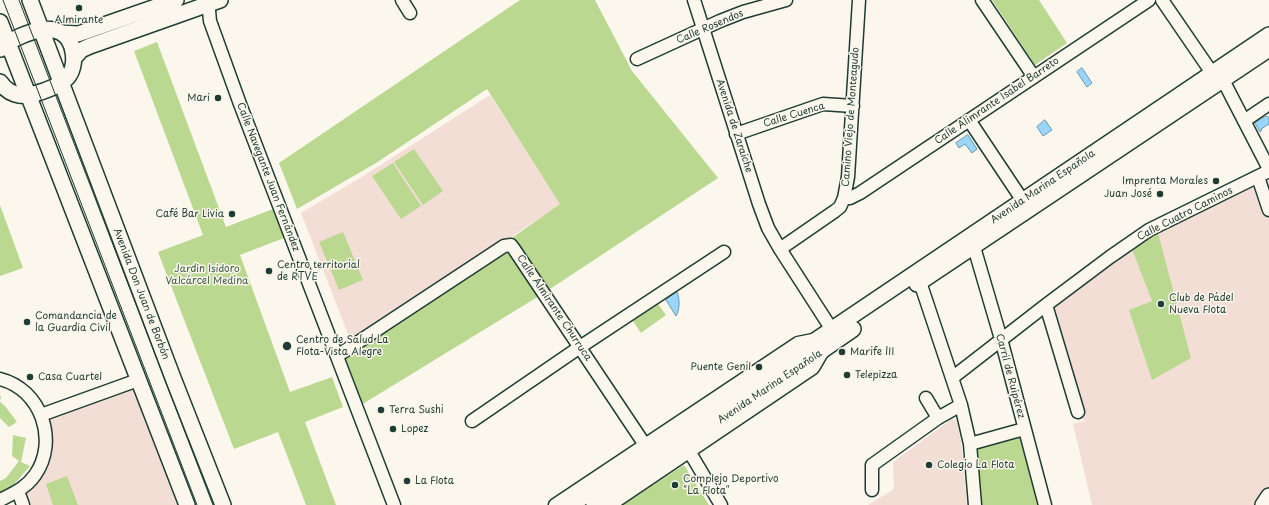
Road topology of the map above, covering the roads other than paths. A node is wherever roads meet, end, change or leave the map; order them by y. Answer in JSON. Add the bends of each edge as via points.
{"nodes":[{"id":1,"x":30,"y":0,"type":"edge"},
{"id":2,"x":176,"y":0,"type":"edge"},
{"id":3,"x":402,"y":0,"type":"edge"},
{"id":4,"x":694,"y":0,"type":"edge"},
{"id":5,"x":784,"y":0,"type":"edge"},
{"id":6,"x":859,"y":0,"type":"edge"},
{"id":7,"x":982,"y":0,"type":"edge"},
{"id":8,"x":1149,"y":0,"type":"edge"},
{"id":9,"x":1162,"y":0,"type":"edge"},
{"id":10,"x":210,"y":1,"type":"edge"},
{"id":11,"x":410,"y":13,"type":"dead end"},
{"id":12,"x":0,"y":22,"type":"edge"},
{"id":13,"x":703,"y":28,"type":"junction"},
{"id":14,"x":41,"y":30,"type":"junction"},
{"id":15,"x":62,"y":33,"type":"junction"},
{"id":16,"x":1269,"y":35,"type":"edge"},
{"id":17,"x":4,"y":47,"type":"edge"},
{"id":18,"x":1269,"y":49,"type":"edge"},
{"id":19,"x":74,"y":58,"type":"junction"},
{"id":20,"x":636,"y":59,"type":"dead end"},
{"id":21,"x":1034,"y":77,"type":"junction"},
{"id":22,"x":1218,"y":77,"type":"junction"},
{"id":23,"x":62,"y":82,"type":"junction"},
{"id":24,"x":0,"y":83,"type":"edge"},
{"id":25,"x":28,"y":96,"type":"junction"},
{"id":26,"x":1269,"y":104,"type":"edge"},
{"id":27,"x":853,"y":106,"type":"junction"},
{"id":28,"x":969,"y":120,"type":"junction"},
{"id":29,"x":1244,"y":121,"type":"junction"},
{"id":30,"x":736,"y":134,"type":"junction"},
{"id":31,"x":1265,"y":172,"type":"edge"},
{"id":32,"x":844,"y":198,"type":"junction"},
{"id":33,"x":1023,"y":201,"type":"junction"},
{"id":34,"x":1269,"y":210,"type":"edge"},
{"id":35,"x":974,"y":247,"type":"junction"},
{"id":36,"x":780,"y":249,"type":"junction"},
{"id":37,"x":724,"y":252,"type":"dead end"},
{"id":38,"x":917,"y":278,"type":"junction"},
{"id":39,"x":1046,"y":305,"type":"junction"},
{"id":40,"x":835,"y":334,"type":"junction"},
{"id":41,"x":1001,"y":339,"type":"junction"},
{"id":42,"x":821,"y":344,"type":"junction"},
{"id":43,"x":580,"y":347,"type":"junction"},
{"id":44,"x":337,"y":356,"type":"junction"},
{"id":45,"x":952,"y":378,"type":"junction"},
{"id":46,"x":0,"y":379,"type":"edge"},
{"id":47,"x":138,"y":380,"type":"junction"},
{"id":48,"x":791,"y":382,"type":"junction"},
{"id":49,"x":768,"y":388,"type":"junction"},
{"id":50,"x":926,"y":398,"type":"dead end"},
{"id":51,"x":960,"y":405,"type":"junction"},
{"id":52,"x":1078,"y":412,"type":"dead end"},
{"id":53,"x":41,"y":414,"type":"junction"},
{"id":54,"x":938,"y":418,"type":"junction"},
{"id":55,"x":472,"y":421,"type":"dead end"},
{"id":56,"x":1024,"y":428,"type":"junction"},
{"id":57,"x":970,"y":444,"type":"junction"},
{"id":58,"x":645,"y":445,"type":"junction"},
{"id":59,"x":689,"y":451,"type":"junction"},
{"id":60,"x":872,"y":490,"type":"dead end"},
{"id":61,"x":18,"y":491,"type":"junction"},
{"id":62,"x":1269,"y":496,"type":"edge"},
{"id":63,"x":0,"y":500,"type":"edge"},
{"id":64,"x":575,"y":503,"type":"edge"},
{"id":65,"x":23,"y":505,"type":"edge"},
{"id":66,"x":187,"y":505,"type":"edge"},
{"id":67,"x":222,"y":505,"type":"edge"},
{"id":68,"x":394,"y":505,"type":"edge"},
{"id":69,"x":555,"y":505,"type":"edge"},
{"id":70,"x":594,"y":505,"type":"edge"},
{"id":71,"x":610,"y":505,"type":"edge"},
{"id":72,"x":721,"y":505,"type":"edge"},
{"id":73,"x":975,"y":505,"type":"edge"},
{"id":74,"x":1045,"y":505,"type":"edge"},
{"id":75,"x":1263,"y":505,"type":"edge"}],
"edges":[{"from":1,"to":14,"type":"main road","name":"Avenida Don Juan de Borbón"},
{"from":2,"to":15,"type":"main road","via":[[85,32]]},
{"from":3,"to":11,"type":"street"},
{"from":4,"to":13,"type":"street","name":"Avenida de Zaraiche"},
{"from":5,"to":13,"type":"street","name":"Calle Rosendos","via":[[743,12]]},
{"from":6,"to":27,"type":"street","name":"Camino Viejo de Monteagudo"},
{"from":7,"to":21,"type":"street"},
{"from":8,"to":21,"type":"street","name":"Calle Alimrante Isabel Barreto"},
{"from":9,"to":22,"type":"street"},
{"from":10,"to":19,"type":"main road","via":[[84,49]]},
{"from":10,"to":44,"type":"street","name":"Calle Navegante Juan Fernández","via":[[210,22]]},
{"from":12,"to":17,"type":"main road"},
{"from":13,"to":20,"type":"street","name":"Calle Rosendos"},
{"from":13,"to":30,"type":"street","name":"Avenida de Zaraiche"},
{"from":14,"to":15,"type":"main road"},
{"from":14,"to":17,"type":"main road","via":[[24,35]]},
{"from":14,"to":23,"type":"main road","name":"Avenida Don Juan de Borbón"},
{"from":15,"to":19,"type":"main road","via":[[69,42]]},
{"from":16,"to":22,"type":"main road","name":"Avenida Marina Española"},
{"from":17,"to":25,"type":"main road"},
{"from":18,"to":22,"type":"main road","name":"Avenida Marina Española"},
{"from":19,"to":23,"type":"main road","via":[[71,72]]},
{"from":21,"to":28,"type":"street","name":"Calle Alimrante Isabel Barreto"},
{"from":22,"to":29,"type":"street"},
{"from":22,"to":33,"type":"main road","name":"Avenida Marina Española"},
{"from":22,"to":35,"type":"main road","name":"Avenida Marina Española"},
{"from":23,"to":25,"type":"main road"},
{"from":23,"to":67,"type":"main road","name":"Avenida Don Juan de Borbón"},
{"from":24,"to":25,"type":"main road","via":[[15,95]]},
{"from":25,"to":47,"type":"main road"},
{"from":26,"to":29,"type":"street"},
{"from":27,"to":30,"type":"street","name":"Calle Cuenca","via":[[823,104]]},
{"from":27,"to":32,"type":"street","name":"Camino Viejo de Monteagudo"},
{"from":28,"to":32,"type":"street","name":"Calle Alimrante Isabel Barreto","via":[[860,193]]},
{"from":28,"to":33,"type":"street"},
{"from":29,"to":31,"type":"street"},
{"from":30,"to":36,"type":"street","name":"Avenida de Zaraiche","via":[[763,218]]},
{"from":31,"to":34,"type":"street"},
{"from":31,"to":39,"type":"street","name":"Calle Cuatro Caminos","via":[[1149,230]]},
{"from":32,"to":36,"type":"street","name":"Camino Viejo de Monteagudo","via":[[835,211]]},
{"from":33,"to":38,"type":"main road","name":"Avenida Marina Española"},
{"from":35,"to":38,"type":"main road","name":"Avenida Marina Española"},
{"from":35,"to":41,"type":"street","name":"Carril de Ruipérez"},
{"from":36,"to":40,"type":"street"},
{"from":37,"to":43,"type":"street"},
{"from":38,"to":40,"type":"main road"},
{"from":38,"to":45,"type":"street"},
{"from":39,"to":41,"type":"street","name":"Calle Cuatro Caminos"},
{"from":39,"to":52,"type":"street"},
{"from":40,"to":42,"type":"main road"},
{"from":41,"to":45,"type":"street","name":"Calle Cuatro Caminos"},
{"from":41,"to":56,"type":"street","name":"Carril de Ruipérez"},
{"from":42,"to":48,"type":"street","name":"Avenida Marina Española","via":[[820,357],[813,368]]},
{"from":42,"to":49,"type":"main road","name":"Avenida Marina Española"},
{"from":42,"to":58,"type":"street","name":"Avenida Marina Española","via":[[798,343],[789,348]]},
{"from":42,"to":64,"type":"main road","name":"Avenida Marina Española"},
{"from":43,"to":44,"type":"street","name":"Calle Almirante Churruca","via":[[514,249],[508,245]]},
{"from":43,"to":55,"type":"street"},
{"from":43,"to":58,"type":"street","name":"Calle Almirante Churruca"},
{"from":44,"to":68,"type":"street","name":"Calle Navegante Juan Fernández"},
{"from":45,"to":51,"type":"street"},
{"from":46,"to":53,"type":"street","via":[[21,388],[33,400]]},
{"from":47,"to":53,"type":"street"},
{"from":47,"to":66,"type":"main road"},
{"from":48,"to":49,"type":"street"},
{"from":48,"to":59,"type":"street","name":"Avenida Marina Española"},
{"from":49,"to":70,"type":"main road","name":"Avenida Marina Española"},
{"from":50,"to":54,"type":"street"},
{"from":51,"to":54,"type":"street"},
{"from":51,"to":57,"type":"street"},
{"from":53,"to":61,"type":"street","via":[[46,437],[43,458],[28,484]]},
{"from":54,"to":60,"type":"street","via":[[872,465]]},
{"from":56,"to":57,"type":"street"},
{"from":56,"to":74,"type":"street","name":"Carril de Ruipérez"},
{"from":57,"to":73,"type":"street"},
{"from":58,"to":69,"type":"street","name":"Avenida Marina Española"},
{"from":59,"to":71,"type":"street","name":"Avenida Marina Española"},
{"from":59,"to":72,"type":"street"},
{"from":61,"to":63,"type":"street"},
{"from":61,"to":65,"type":"street"},
{"from":62,"to":75,"type":"main road"}]}
